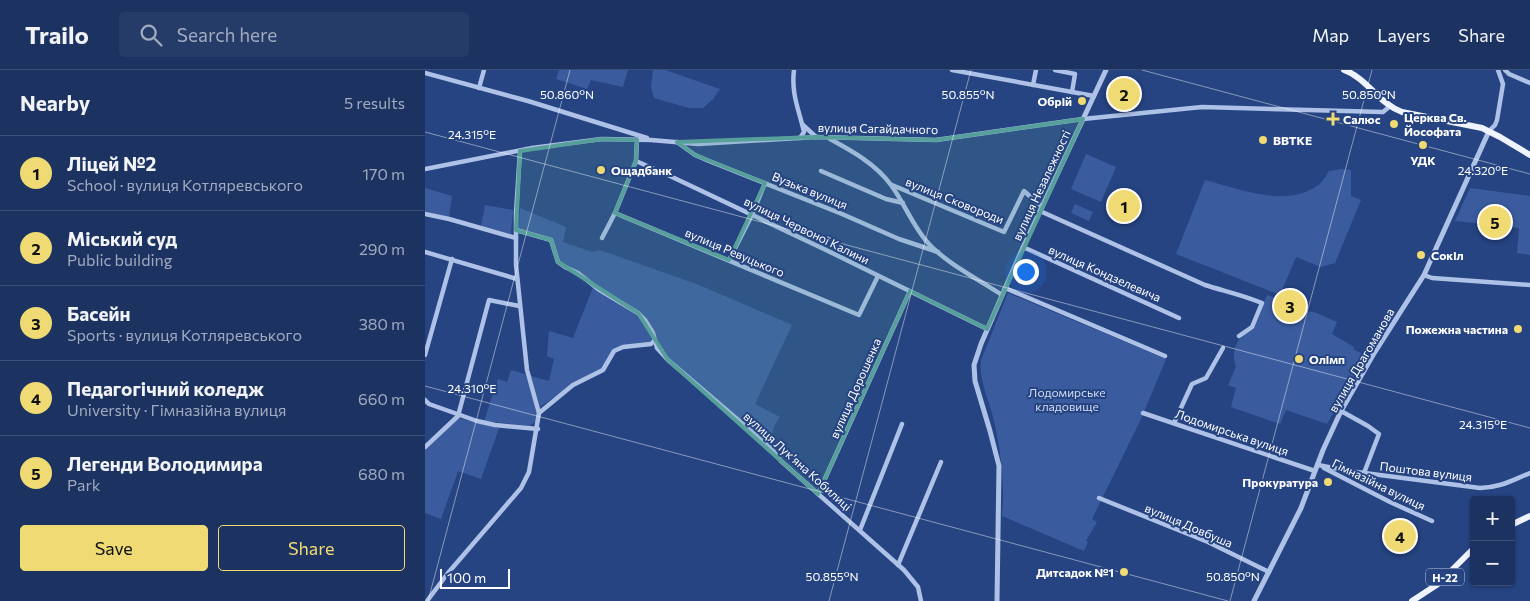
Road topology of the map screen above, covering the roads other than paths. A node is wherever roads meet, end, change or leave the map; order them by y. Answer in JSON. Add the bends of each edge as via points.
{"nodes":[{"id":1,"x":484,"y":70,"type":"edge"},
{"id":2,"x":794,"y":70,"type":"edge"},
{"id":3,"x":952,"y":70,"type":"edge"},
{"id":4,"x":1036,"y":70,"type":"edge"},
{"id":5,"x":1055,"y":70,"type":"edge"},
{"id":6,"x":1107,"y":70,"type":"edge"},
{"id":7,"x":1348,"y":70,"type":"edge"},
{"id":8,"x":1498,"y":70,"type":"edge"},
{"id":9,"x":1505,"y":70,"type":"edge"},
{"id":10,"x":425,"y":73,"type":"edge"},
{"id":11,"x":1509,"y":74,"type":"junction"},
{"id":12,"x":1530,"y":83,"type":"edge"},
{"id":13,"x":1503,"y":84,"type":"junction"},
{"id":14,"x":1033,"y":85,"type":"junction"},
{"id":15,"x":479,"y":88,"type":"junction"},
{"id":16,"x":1071,"y":92,"type":"junction"},
{"id":17,"x":1094,"y":96,"type":"junction"},
{"id":18,"x":1389,"y":106,"type":"junction"},
{"id":19,"x":1083,"y":119,"type":"junction"},
{"id":20,"x":802,"y":124,"type":"junction"},
{"id":21,"x":624,"y":130,"type":"junction"},
{"id":22,"x":1489,"y":131,"type":"junction"},
{"id":23,"x":816,"y":137,"type":"junction"},
{"id":24,"x":800,"y":138,"type":"junction"},
{"id":25,"x":828,"y":138,"type":"junction"},
{"id":26,"x":620,"y":139,"type":"junction"},
{"id":27,"x":637,"y":140,"type":"junction"},
{"id":28,"x":651,"y":140,"type":"junction"},
{"id":29,"x":677,"y":142,"type":"junction"},
{"id":30,"x":520,"y":151,"type":"junction"},
{"id":31,"x":1530,"y":155,"type":"edge"},
{"id":32,"x":636,"y":161,"type":"junction"},
{"id":33,"x":425,"y":169,"type":"edge"},
{"id":34,"x":821,"y":171,"type":"dead end"},
{"id":35,"x":765,"y":183,"type":"junction"},
{"id":36,"x":891,"y":184,"type":"junction"},
{"id":37,"x":903,"y":204,"type":"junction"},
{"id":38,"x":1041,"y":209,"type":"junction"},
{"id":39,"x":615,"y":213,"type":"junction"},
{"id":40,"x":425,"y":214,"type":"edge"},
{"id":41,"x":752,"y":215,"type":"junction"},
{"id":42,"x":516,"y":230,"type":"junction"},
{"id":43,"x":516,"y":238,"type":"junction"},
{"id":44,"x":602,"y":238,"type":"dead end"},
{"id":45,"x":1023,"y":247,"type":"junction"},
{"id":46,"x":425,"y":252,"type":"edge"},
{"id":47,"x":938,"y":252,"type":"junction"},
{"id":48,"x":452,"y":259,"type":"junction"},
{"id":49,"x":729,"y":260,"type":"junction"},
{"id":50,"x":1424,"y":275,"type":"junction"},
{"id":51,"x":878,"y":276,"type":"junction"},
{"id":52,"x":517,"y":279,"type":"junction"},
{"id":53,"x":1530,"y":285,"type":"edge"},
{"id":54,"x":1005,"y":288,"type":"junction"},
{"id":55,"x":910,"y":291,"type":"junction"},
{"id":56,"x":1002,"y":295,"type":"junction"},
{"id":57,"x":519,"y":306,"type":"junction"},
{"id":58,"x":1179,"y":318,"type":"dead end"},
{"id":59,"x":987,"y":328,"type":"junction"},
{"id":60,"x":1239,"y":336,"type":"dead end"},
{"id":61,"x":655,"y":340,"type":"junction"},
{"id":62,"x":1223,"y":348,"type":"dead end"},
{"id":63,"x":425,"y":355,"type":"edge"},
{"id":64,"x":1165,"y":356,"type":"dead end"},
{"id":65,"x":425,"y":400,"type":"edge"},
{"id":66,"x":1341,"y":411,"type":"junction"},
{"id":67,"x":539,"y":413,"type":"junction"},
{"id":68,"x":1143,"y":413,"type":"dead end"},
{"id":69,"x":458,"y":416,"type":"junction"},
{"id":70,"x":1174,"y":423,"type":"junction"},
{"id":71,"x":901,"y":424,"type":"dead end"},
{"id":72,"x":537,"y":429,"type":"junction"},
{"id":73,"x":425,"y":447,"type":"edge"},
{"id":74,"x":941,"y":462,"type":"dead end"},
{"id":75,"x":1318,"y":465,"type":"junction"},
{"id":76,"x":1315,"y":471,"type":"junction"},
{"id":77,"x":1530,"y":472,"type":"edge"},
{"id":78,"x":1364,"y":473,"type":"junction"},
{"id":79,"x":818,"y":494,"type":"junction"},
{"id":80,"x":1099,"y":498,"type":"dead end"},
{"id":81,"x":1530,"y":516,"type":"edge"},
{"id":82,"x":1432,"y":521,"type":"dead end"},
{"id":83,"x":1515,"y":523,"type":"edge"},
{"id":84,"x":860,"y":530,"type":"junction"},
{"id":85,"x":1470,"y":552,"type":"edge"},
{"id":86,"x":898,"y":565,"type":"junction"},
{"id":87,"x":1269,"y":572,"type":"junction"},
{"id":88,"x":427,"y":601,"type":"edge"},
{"id":89,"x":921,"y":601,"type":"edge"},
{"id":90,"x":997,"y":601,"type":"edge"},
{"id":91,"x":1254,"y":601,"type":"edge"},
{"id":92,"x":1412,"y":601,"type":"edge"}],
"edges":[{"from":1,"to":15,"type":"street"},
{"from":2,"to":20,"type":"street","via":[[795,102]]},
{"from":3,"to":14,"type":"street"},
{"from":4,"to":14,"type":"street"},
{"from":5,"to":16,"type":"street","via":[[1075,74]]},
{"from":6,"to":17,"type":"street","name":"вулиця Незалежності"},
{"from":7,"to":18,"type":"main road"},
{"from":8,"to":13,"type":"street"},
{"from":9,"to":11,"type":"street"},
{"from":10,"to":15,"type":"street"},
{"from":11,"to":12,"type":"street"},
{"from":11,"to":13,"type":"street"},
{"from":13,"to":22,"type":"street","via":[[1497,120]]},
{"from":14,"to":16,"type":"street"},
{"from":15,"to":21,"type":"street"},
{"from":16,"to":17,"type":"street"},
{"from":17,"to":19,"type":"street","name":"вулиця Незалежності"},
{"from":18,"to":19,"type":"street","name":"вулиця Сагайдачного","via":[[1383,112],[1202,107]]},
{"from":18,"to":22,"type":"main road","via":[[1401,112]]},
{"from":19,"to":25,"type":"street","name":"вулиця Сагайдачного","via":[[936,140]]},
{"from":19,"to":38,"type":"street","name":"вулиця Незалежності"},
{"from":20,"to":23,"type":"street"},
{"from":20,"to":24,"type":"street","via":[[804,132]]},
{"from":21,"to":26,"type":"street"},
{"from":21,"to":28,"type":"street"},
{"from":22,"to":31,"type":"main road"},
{"from":22,"to":50,"type":"street","name":"вулиця Драгоманова"},
{"from":23,"to":24,"type":"street","name":"вулиця Сагайдачного"},
{"from":23,"to":25,"type":"street","name":"вулиця Сагайдачного"},
{"from":24,"to":29,"type":"street","name":"вулиця Сагайдачного","via":[[698,144]]},
{"from":25,"to":36,"type":"street","via":[[862,158]]},
{"from":26,"to":27,"type":"street","name":"вулиця Сагайдачного"},
{"from":26,"to":30,"type":"street","name":"вулиця Сагайдачного"},
{"from":27,"to":28,"type":"street","name":"вулиця Сагайдачного"},
{"from":27,"to":32,"type":"street"},
{"from":28,"to":29,"type":"street","name":"вулиця Сагайдачного"},
{"from":29,"to":35,"type":"street","name":"Вузька вулиця","via":[[695,155]]},
{"from":30,"to":33,"type":"street","name":"вулиця Сагайдачного"},
{"from":30,"to":42,"type":"street"},
{"from":32,"to":39,"type":"street"},
{"from":32,"to":41,"type":"street","name":"вулиця Червоної Калини"},
{"from":34,"to":37,"type":"street"},
{"from":35,"to":41,"type":"street"},
{"from":35,"to":47,"type":"street","name":"Вузька вулиця"},
{"from":36,"to":37,"type":"street"},
{"from":36,"to":38,"type":"street","name":"вулиця Сковороди","via":[[1004,232],[1024,190]]},
{"from":37,"to":47,"type":"street","via":[[921,234]]},
{"from":38,"to":45,"type":"street","name":"вулиця Незалежності"},
{"from":38,"to":60,"type":"street","via":[[1205,284],[1262,303],[1252,327]]},
{"from":39,"to":44,"type":"street"},
{"from":39,"to":49,"type":"street","name":"вулиця Ревуцького"},
{"from":40,"to":43,"type":"street"},
{"from":41,"to":49,"type":"street"},
{"from":41,"to":51,"type":"street","name":"вулиця Червоної Калини"},
{"from":42,"to":43,"type":"street"},
{"from":42,"to":61,"type":"street","name":"вулиця Лукʼяна Кобилиці","via":[[551,240],[558,262],[637,313],[645,320]]},
{"from":43,"to":52,"type":"street"},
{"from":45,"to":54,"type":"street","name":"вулиця Незалежності"},
{"from":45,"to":58,"type":"street","name":"вулиця Кондзелевича"},
{"from":46,"to":48,"type":"street"},
{"from":47,"to":56,"type":"street"},
{"from":48,"to":52,"type":"street"},
{"from":48,"to":63,"type":"street"},
{"from":49,"to":51,"type":"street","name":"вулиця Ревуцького","via":[[859,315]]},
{"from":50,"to":53,"type":"street"},
{"from":50,"to":66,"type":"street","name":"вулиця Драгоманова"},
{"from":51,"to":55,"type":"street","name":"вулиця Червоної Калини"},
{"from":52,"to":57,"type":"street"},
{"from":54,"to":56,"type":"street","name":"вулиця Незалежності"},
{"from":54,"to":64,"type":"street"},
{"from":55,"to":59,"type":"street","name":"вулиця Червоної Калини"},
{"from":55,"to":79,"type":"street","name":"вулиця Дорошенка"},
{"from":56,"to":59,"type":"street","name":"вулиця Незалежності"},
{"from":57,"to":67,"type":"street","via":[[527,370]]},
{"from":57,"to":69,"type":"street","via":[[489,300]]},
{"from":59,"to":90,"type":"street","name":"вулиця Незалежності","via":[[974,365],[975,381],[999,466]]},
{"from":61,"to":67,"type":"street","via":[[651,344],[614,351],[603,370],[573,386]]},
{"from":61,"to":79,"type":"street","name":"вулиця Лукʼяна Кобилиці","via":[[657,348],[681,373],[771,448]]},
{"from":62,"to":70,"type":"street","via":[[1206,378],[1192,384]]},
{"from":65,"to":69,"type":"street"},
{"from":66,"to":75,"type":"street","name":"вулиця Драгоманова"},
{"from":66,"to":78,"type":"street","via":[[1379,434]]},
{"from":67,"to":72,"type":"street"},
{"from":68,"to":70,"type":"street","name":"Лодомирська вулиця"},
{"from":69,"to":72,"type":"street","via":[[495,426]]},
{"from":69,"to":73,"type":"street"},
{"from":70,"to":76,"type":"street","name":"Лодомирська вулиця"},
{"from":71,"to":84,"type":"street"},
{"from":72,"to":88,"type":"street","via":[[529,472],[521,488]]},
{"from":74,"to":86,"type":"street"},
{"from":75,"to":76,"type":"street","name":"вулиця Драгоманова"},
{"from":75,"to":78,"type":"street","name":"Поштова вулиця"},
{"from":75,"to":82,"type":"street","name":"Гімназійна вулиця"},
{"from":76,"to":87,"type":"street","name":"вулиця Драгоманова","via":[[1301,508]]},
{"from":77,"to":78,"type":"street","name":"Поштова вулиця","via":[[1495,488]]},
{"from":79,"to":84,"type":"street","name":"вулиця Лукʼяна Кобилиці"},
{"from":80,"to":87,"type":"street","name":"вулиця Довбуша","via":[[1208,542]]},
{"from":81,"to":83,"type":"main road"},
{"from":84,"to":86,"type":"street","name":"вулиця Лукʼяна Кобилиці"},
{"from":85,"to":92,"type":"main road","number":"Н-22","via":[[1438,584]]},
{"from":86,"to":89,"type":"street","name":"вулиця Лукʼяна Кобилиці","via":[[913,578]]},
{"from":87,"to":91,"type":"street","name":"вулиця Драгоманова"}]}
